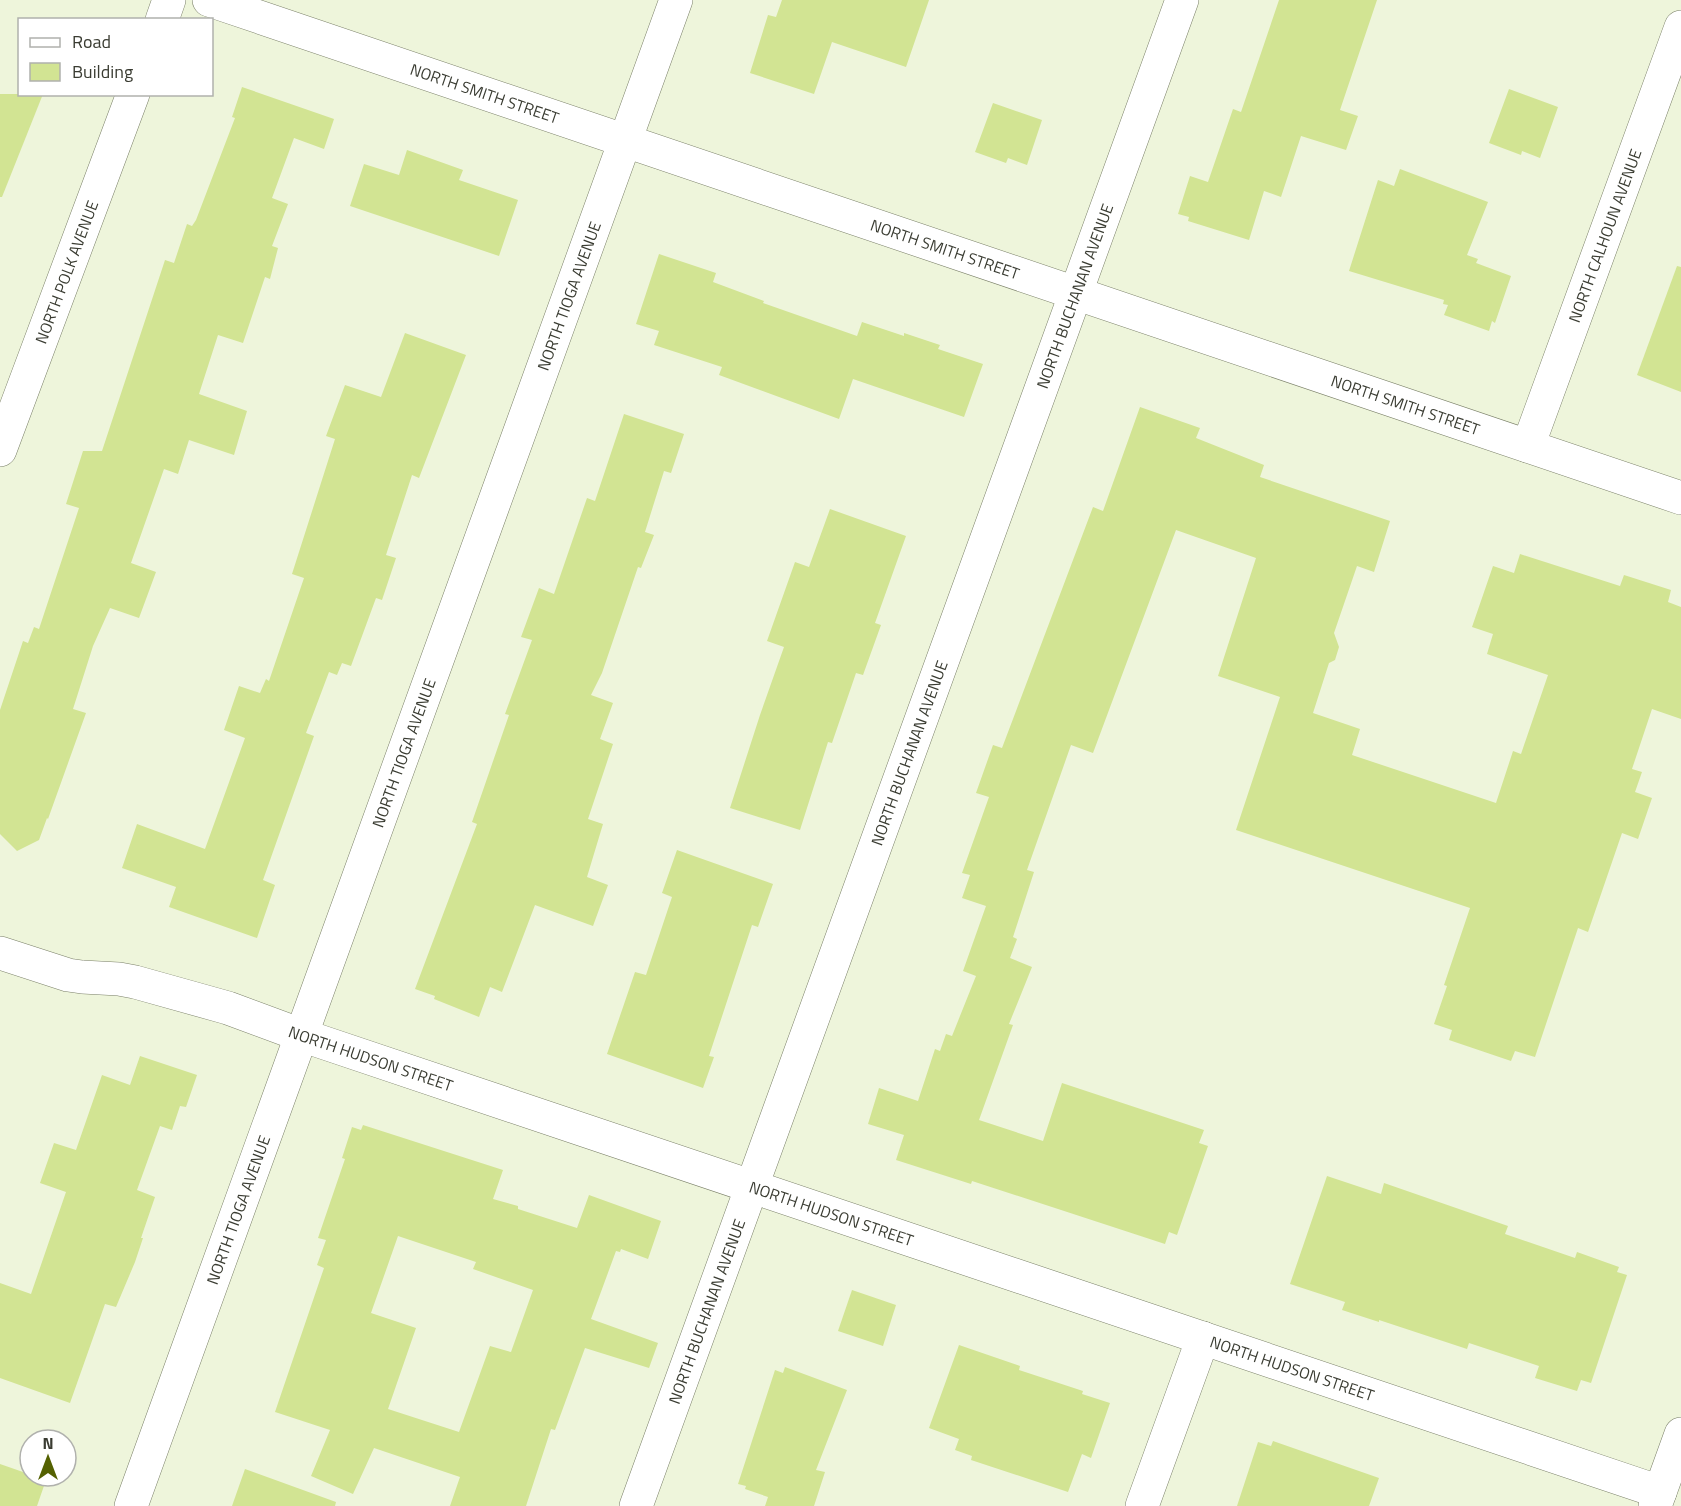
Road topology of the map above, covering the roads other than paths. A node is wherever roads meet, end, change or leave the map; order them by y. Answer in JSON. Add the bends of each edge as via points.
{"nodes":[{"id":1,"x":169,"y":0,"type":"edge"},
{"id":2,"x":209,"y":0,"type":"edge"},
{"id":3,"x":676,"y":0,"type":"edge"},
{"id":4,"x":1182,"y":0,"type":"edge"},
{"id":5,"x":163,"y":18,"type":"edge"},
{"id":6,"x":1681,"y":27,"type":"edge"},
{"id":7,"x":132,"y":96,"type":"edge"},
{"id":8,"x":625,"y":141,"type":"junction"},
{"id":9,"x":1076,"y":293,"type":"junction"},
{"id":10,"x":1528,"y":446,"type":"junction"},
{"id":11,"x":0,"y":450,"type":"edge"},
{"id":12,"x":1681,"y":498,"type":"edge"},
{"id":13,"x":0,"y":953,"type":"edge"},
{"id":14,"x":301,"y":1035,"type":"junction"},
{"id":15,"x":752,"y":1186,"type":"junction"},
{"id":16,"x":1203,"y":1338,"type":"junction"},
{"id":17,"x":1681,"y":1434,"type":"edge"},
{"id":18,"x":1658,"y":1499,"type":"edge"},
{"id":19,"x":130,"y":1506,"type":"edge"},
{"id":20,"x":636,"y":1506,"type":"edge"},
{"id":21,"x":1142,"y":1506,"type":"edge"}],
"edges":[{"from":1,"to":5,"type":"street"},
{"from":2,"to":8,"type":"street","name":"NORTH SMITH STREET"},
{"from":3,"to":8,"type":"street","name":"NORTH TIOGA AVENUE"},
{"from":4,"to":9,"type":"street","name":"NORTH BUCHANAN AVENUE"},
{"from":6,"to":10,"type":"street","name":"NORTH CALHOUN AVENUE"},
{"from":7,"to":11,"type":"street","name":"NORTH POLK AVENUE"},
{"from":8,"to":9,"type":"street","name":"NORTH SMITH STREET"},
{"from":8,"to":14,"type":"street","name":"NORTH TIOGA AVENUE"},
{"from":9,"to":10,"type":"street","name":"NORTH SMITH STREET"},
{"from":9,"to":15,"type":"street","name":"NORTH BUCHANAN AVENUE"},
{"from":10,"to":12,"type":"street","name":"NORTH SMITH STREET"},
{"from":13,"to":14,"type":"street","name":"NORTH HUDSON STREET","via":[[68,975],[135,982],[228,1008]]},
{"from":14,"to":15,"type":"street","name":"NORTH HUDSON STREET"},
{"from":14,"to":19,"type":"street","name":"NORTH TIOGA AVENUE"},
{"from":15,"to":16,"type":"street","name":"NORTH HUDSON STREET"},
{"from":15,"to":20,"type":"street","name":"NORTH BUCHANAN AVENUE"},
{"from":16,"to":18,"type":"street","name":"NORTH HUDSON STREET"},
{"from":16,"to":21,"type":"street"},
{"from":17,"to":18,"type":"street"}]}
